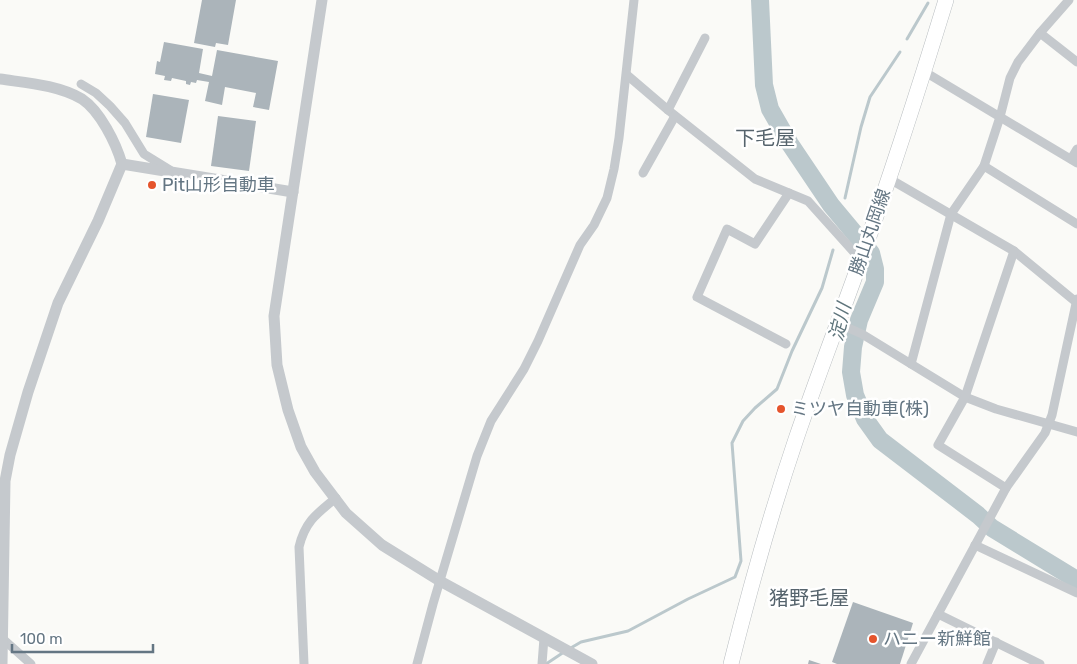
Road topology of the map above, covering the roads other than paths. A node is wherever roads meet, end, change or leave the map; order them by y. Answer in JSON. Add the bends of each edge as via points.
{"nodes":[{"id":1,"x":322,"y":0,"type":"edge"},
{"id":2,"x":634,"y":0,"type":"edge"},
{"id":3,"x":946,"y":0,"type":"edge"},
{"id":4,"x":1069,"y":0,"type":"edge"},
{"id":5,"x":1040,"y":33,"type":"junction"},
{"id":6,"x":705,"y":38,"type":"dead end"},
{"id":7,"x":1077,"y":62,"type":"edge"},
{"id":8,"x":925,"y":72,"type":"junction"},
{"id":9,"x":626,"y":75,"type":"junction"},
{"id":10,"x":0,"y":80,"type":"edge"},
{"id":11,"x":81,"y":84,"type":"dead end"},
{"id":12,"x":668,"y":110,"type":"junction"},
{"id":13,"x":675,"y":116,"type":"junction"},
{"id":14,"x":1000,"y":117,"type":"junction"},
{"id":15,"x":1077,"y":149,"type":"edge"},
{"id":16,"x":1074,"y":161,"type":"edge"},
{"id":17,"x":122,"y":164,"type":"junction"},
{"id":18,"x":984,"y":166,"type":"junction"},
{"id":19,"x":170,"y":170,"type":"junction"},
{"id":20,"x":643,"y":173,"type":"dead end"},
{"id":21,"x":888,"y":178,"type":"junction"},
{"id":22,"x":294,"y":192,"type":"junction"},
{"id":23,"x":789,"y":193,"type":"junction"},
{"id":24,"x":951,"y":214,"type":"junction"},
{"id":25,"x":1077,"y":224,"type":"edge"},
{"id":26,"x":1014,"y":252,"type":"junction"},
{"id":27,"x":861,"y":257,"type":"junction"},
{"id":28,"x":1076,"y":300,"type":"edge"},
{"id":29,"x":841,"y":325,"type":"junction"},
{"id":30,"x":786,"y":344,"type":"dead end"},
{"id":31,"x":911,"y":364,"type":"junction"},
{"id":32,"x":964,"y":397,"type":"junction"},
{"id":33,"x":1049,"y":424,"type":"junction"},
{"id":34,"x":1077,"y":432,"type":"edge"},
{"id":35,"x":1006,"y":488,"type":"junction"},
{"id":36,"x":336,"y":498,"type":"junction"},
{"id":37,"x":975,"y":545,"type":"junction"},
{"id":38,"x":440,"y":580,"type":"junction"},
{"id":39,"x":1077,"y":593,"type":"edge"},
{"id":40,"x":938,"y":614,"type":"junction"},
{"id":41,"x":544,"y":638,"type":"junction"},
{"id":42,"x":3,"y":639,"type":"junction"},
{"id":43,"x":996,"y":642,"type":"junction"},
{"id":44,"x":2,"y":664,"type":"edge"},
{"id":45,"x":31,"y":664,"type":"edge"},
{"id":46,"x":304,"y":664,"type":"edge"},
{"id":47,"x":417,"y":664,"type":"edge"},
{"id":48,"x":542,"y":664,"type":"edge"},
{"id":49,"x":592,"y":664,"type":"edge"},
{"id":50,"x":731,"y":664,"type":"edge"},
{"id":51,"x":911,"y":664,"type":"edge"},
{"id":52,"x":987,"y":664,"type":"edge"},
{"id":53,"x":1040,"y":664,"type":"edge"}],
"edges":[{"from":1,"to":22,"type":"street"},
{"from":2,"to":9,"type":"street"},
{"from":3,"to":8,"type":"main road","name":"勝山丸岡線"},
{"from":4,"to":5,"type":"street"},
{"from":5,"to":7,"type":"street"},
{"from":5,"to":14,"type":"street","via":[[1010,78]]},
{"from":6,"to":12,"type":"street"},
{"from":8,"to":14,"type":"street"},
{"from":8,"to":21,"type":"main road","name":"勝山丸岡線"},
{"from":9,"to":12,"type":"street"},
{"from":9,"to":38,"type":"street","via":[[607,198],[580,245],[524,369],[491,421],[477,456]]},
{"from":10,"to":17,"type":"street","via":[[64,91],[83,100],[110,134]]},
{"from":11,"to":19,"type":"street","via":[[110,106],[144,154]]},
{"from":12,"to":13,"type":"street"},
{"from":13,"to":20,"type":"street"},
{"from":13,"to":23,"type":"street","via":[[755,179]]},
{"from":14,"to":16,"type":"street"},
{"from":14,"to":18,"type":"street"},
{"from":15,"to":16,"type":"street"},
{"from":17,"to":19,"type":"street"},
{"from":17,"to":42,"type":"street","via":[[58,303],[10,455],[5,482]]},
{"from":18,"to":24,"type":"street"},
{"from":18,"to":25,"type":"street"},
{"from":19,"to":22,"type":"street"},
{"from":21,"to":24,"type":"street"},
{"from":21,"to":27,"type":"main road","name":"勝山丸岡線"},
{"from":22,"to":36,"type":"street","via":[[274,316],[277,365],[288,410],[302,447],[315,472]]},
{"from":23,"to":27,"type":"street","via":[[808,201]]},
{"from":23,"to":30,"type":"street","via":[[755,244],[727,229],[698,297]]},
{"from":24,"to":26,"type":"street"},
{"from":24,"to":31,"type":"street"},
{"from":26,"to":28,"type":"street"},
{"from":26,"to":32,"type":"street"},
{"from":27,"to":29,"type":"main road","name":"勝山丸岡線"},
{"from":28,"to":33,"type":"street"},
{"from":29,"to":31,"type":"street"},
{"from":29,"to":50,"type":"main road","name":"勝山丸岡線","via":[[796,438]]},
{"from":31,"to":32,"type":"street"},
{"from":32,"to":33,"type":"street"},
{"from":32,"to":35,"type":"street","via":[[938,444]]},
{"from":33,"to":34,"type":"street"},
{"from":33,"to":35,"type":"street"},
{"from":35,"to":37,"type":"street"},
{"from":36,"to":38,"type":"street","via":[[346,513],[382,545]]},
{"from":36,"to":46,"type":"street","via":[[308,522],[299,547]]},
{"from":37,"to":39,"type":"street"},
{"from":37,"to":40,"type":"street"},
{"from":38,"to":41,"type":"street"},
{"from":38,"to":47,"type":"street"},
{"from":40,"to":43,"type":"street"},
{"from":40,"to":51,"type":"street"},
{"from":41,"to":48,"type":"street"},
{"from":41,"to":49,"type":"street"},
{"from":42,"to":44,"type":"street"},
{"from":42,"to":45,"type":"street"},
{"from":43,"to":52,"type":"street"},
{"from":43,"to":53,"type":"street"}]}
